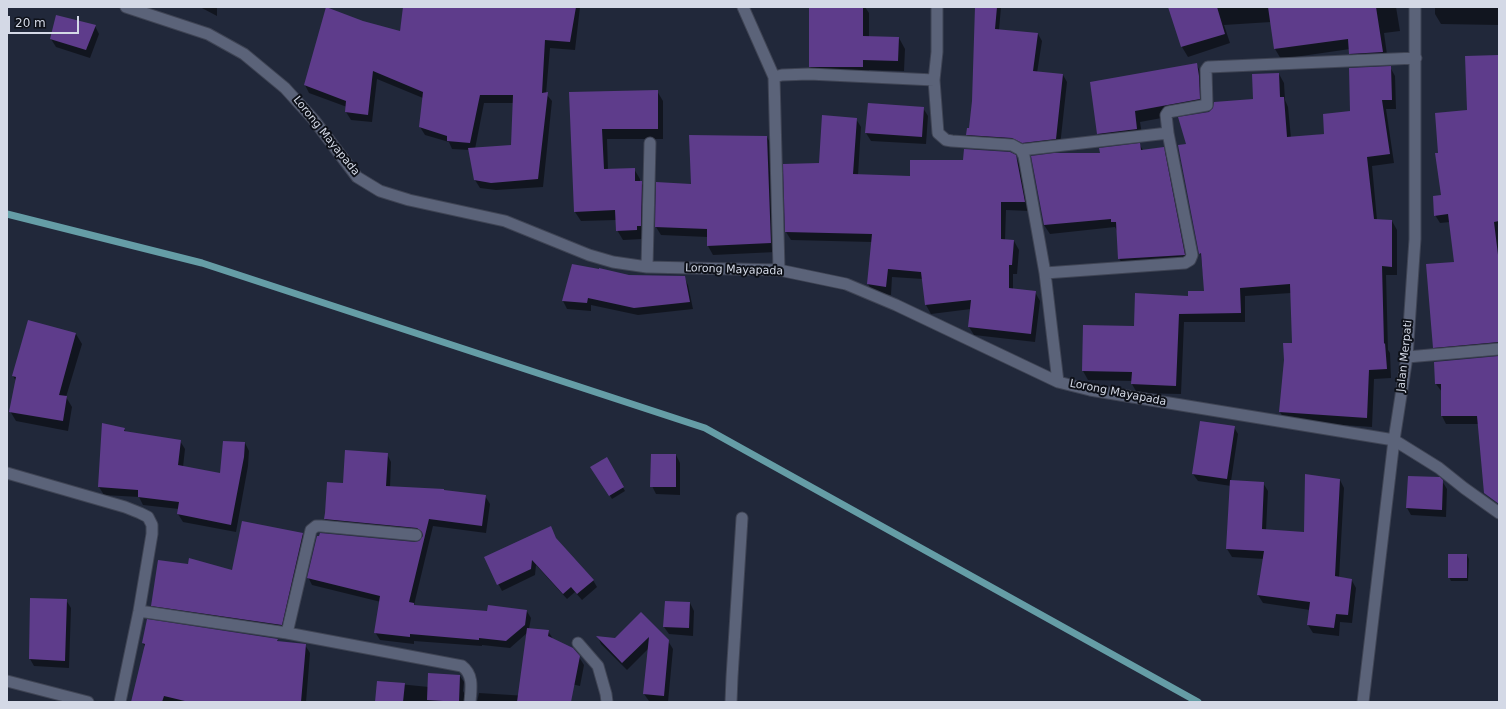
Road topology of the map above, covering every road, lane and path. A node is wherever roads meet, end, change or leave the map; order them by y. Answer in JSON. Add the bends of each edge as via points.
{"nodes":[{"id":1,"x":126,"y":7,"type":"edge"},
{"id":2,"x":743,"y":7,"type":"edge"},
{"id":3,"x":937,"y":7,"type":"edge"},
{"id":4,"x":1415,"y":7,"type":"edge"},
{"id":5,"x":1416,"y":58,"type":"junction"},
{"id":6,"x":774,"y":77,"type":"junction"},
{"id":7,"x":934,"y":80,"type":"junction"},
{"id":8,"x":1168,"y":133,"type":"junction"},
{"id":9,"x":650,"y":142,"type":"dead end"},
{"id":10,"x":1021,"y":150,"type":"junction"},
{"id":11,"x":647,"y":267,"type":"junction"},
{"id":12,"x":779,"y":270,"type":"junction"},
{"id":13,"x":1045,"y":273,"type":"junction"},
{"id":14,"x":1499,"y":349,"type":"edge"},
{"id":15,"x":1407,"y":357,"type":"junction"},
{"id":16,"x":1058,"y":382,"type":"junction"},
{"id":17,"x":1394,"y":440,"type":"junction"},
{"id":18,"x":7,"y":473,"type":"edge"},
{"id":19,"x":1499,"y":512,"type":"edge"},
{"id":20,"x":742,"y":518,"type":"dead end"},
{"id":21,"x":416,"y":535,"type":"dead end"},
{"id":22,"x":139,"y":611,"type":"junction"},
{"id":23,"x":287,"y":633,"type":"junction"},
{"id":24,"x":578,"y":643,"type":"dead end"},
{"id":25,"x":7,"y":680,"type":"edge"},
{"id":26,"x":60,"y":698,"type":"edge"},
{"id":27,"x":88,"y":702,"type":"edge"},
{"id":28,"x":120,"y":702,"type":"edge"},
{"id":29,"x":470,"y":702,"type":"edge"},
{"id":30,"x":607,"y":702,"type":"edge"},
{"id":31,"x":731,"y":702,"type":"edge"},
{"id":32,"x":1363,"y":702,"type":"edge"}],
"edges":[{"from":1,"to":11,"type":"street","name":"Lorong Mayapada","via":[[208,34],[244,54],[285,88],[314,120],[357,176],[380,191],[409,200],[506,221],[589,255]]},
{"from":2,"to":6,"type":"street"},
{"from":3,"to":7,"type":"street"},
{"from":4,"to":5,"type":"street","name":"Jalan Merpati"},
{"from":5,"to":8,"type":"street","via":[[1208,67],[1207,104],[1168,112]]},
{"from":5,"to":15,"type":"street","name":"Jalan Merpati","via":[[1416,238]]},
{"from":6,"to":7,"type":"street","via":[[809,74]]},
{"from":6,"to":12,"type":"street"},
{"from":7,"to":10,"type":"street","via":[[938,133],[946,140],[1012,145]]},
{"from":8,"to":10,"type":"street"},
{"from":8,"to":13,"type":"street","via":[[1192,255],[1190,260],[1185,263]]},
{"from":9,"to":11,"type":"street"},
{"from":10,"to":13,"type":"street","via":[[1030,184]]},
{"from":11,"to":12,"type":"street","name":"Lorong Mayapada"},
{"from":12,"to":16,"type":"street","name":"Lorong Mayapada","via":[[846,284]]},
{"from":13,"to":16,"type":"street"},
{"from":14,"to":15,"type":"street"},
{"from":15,"to":17,"type":"street","name":"Jalan Merpati"},
{"from":16,"to":17,"type":"street","name":"Lorong Mayapada","via":[[1090,390]]},
{"from":17,"to":19,"type":"street","via":[[1439,468]]},
{"from":17,"to":32,"type":"street","name":"Jalan Merpati"},
{"from":18,"to":22,"type":"street","via":[[125,507],[148,517],[152,525],[152,534]]},
{"from":20,"to":31,"type":"street"},
{"from":21,"to":23,"type":"street","via":[[316,526],[311,530]]},
{"from":22,"to":23,"type":"street"},
{"from":22,"to":28,"type":"street"},
{"from":23,"to":29,"type":"street","via":[[462,666],[471,678]]},
{"from":24,"to":30,"type":"street","via":[[598,666]]},
{"from":25,"to":26,"type":"street"},
{"from":26,"to":27,"type":"street"}]}
